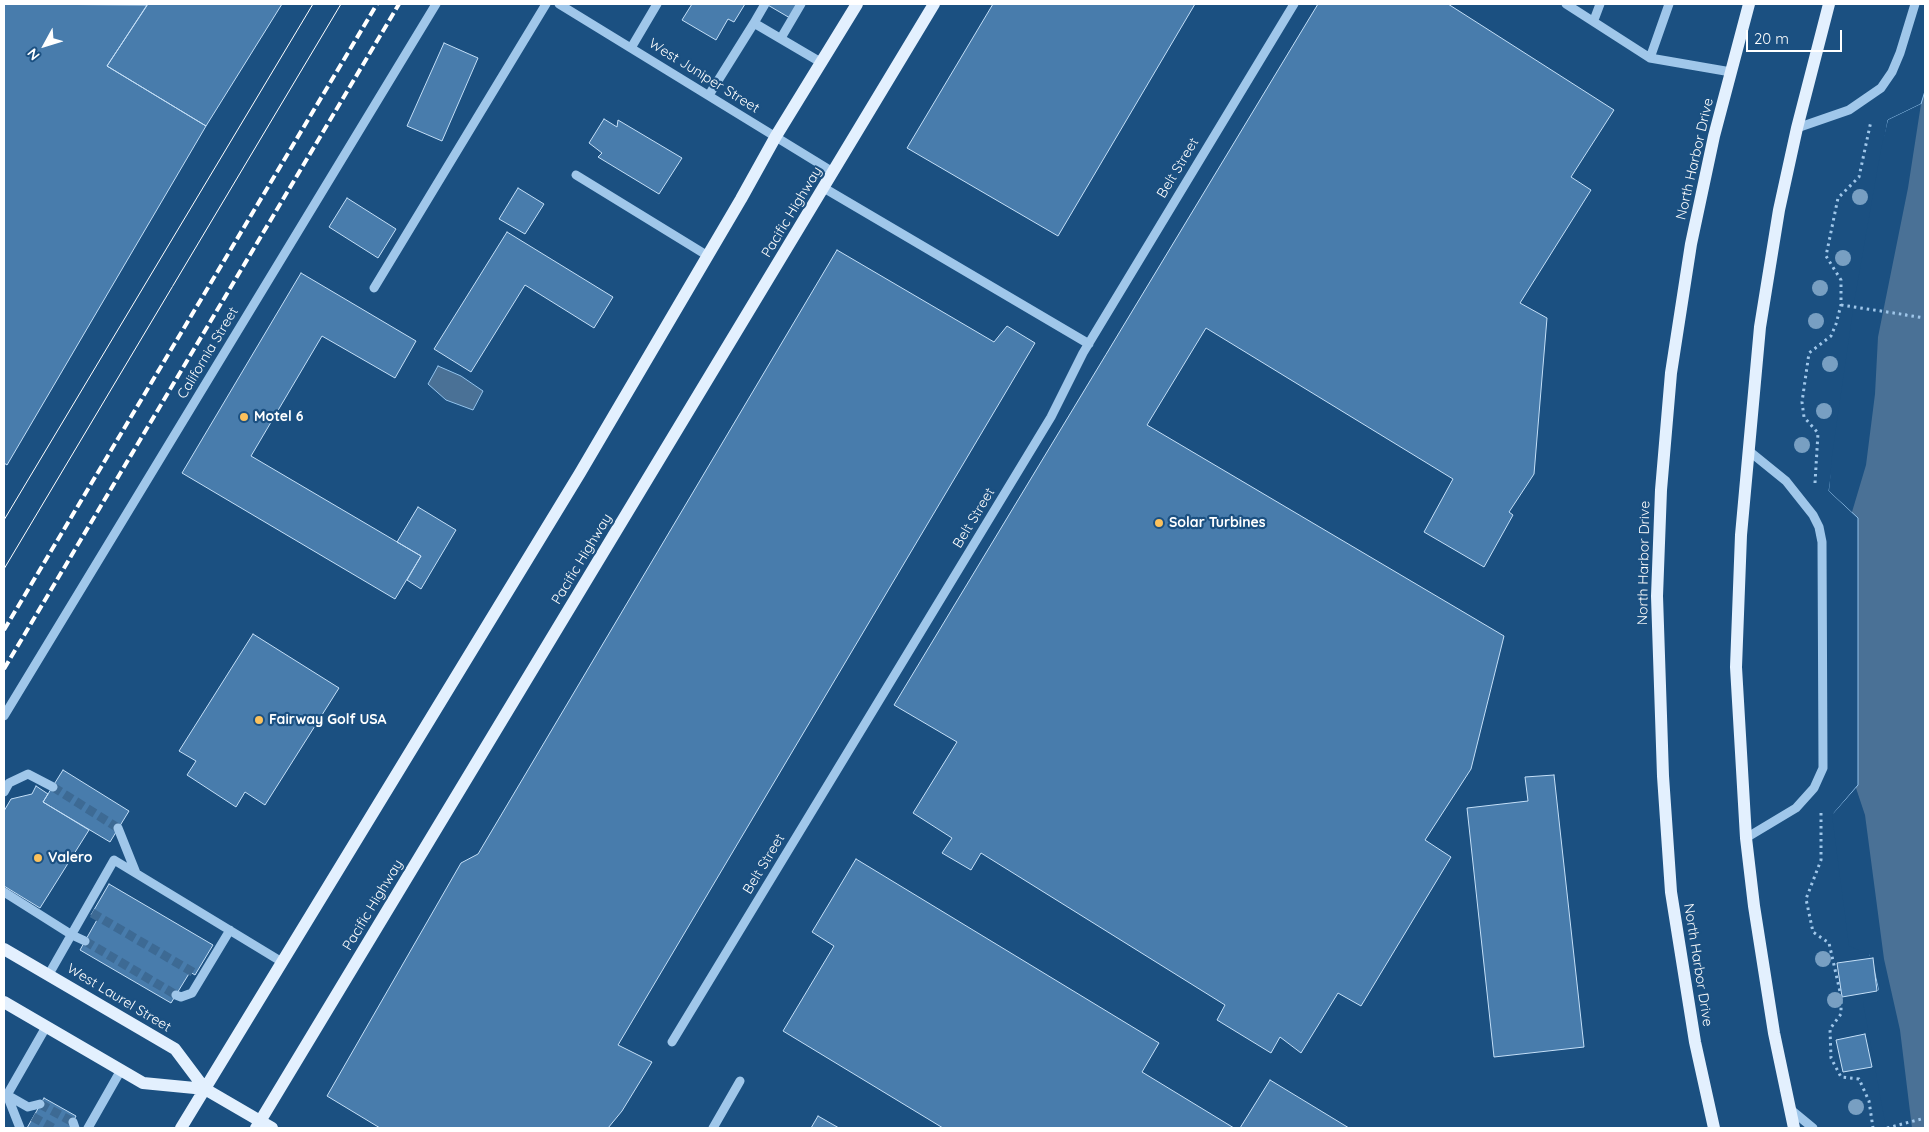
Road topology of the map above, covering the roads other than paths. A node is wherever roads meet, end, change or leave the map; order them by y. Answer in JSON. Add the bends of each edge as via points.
{"nodes":[{"id":1,"x":436,"y":4,"type":"edge"},
{"id":2,"x":546,"y":4,"type":"edge"},
{"id":3,"x":559,"y":4,"type":"edge"},
{"id":4,"x":657,"y":4,"type":"edge"},
{"id":5,"x":765,"y":4,"type":"edge"},
{"id":6,"x":801,"y":4,"type":"edge"},
{"id":7,"x":857,"y":4,"type":"edge"},
{"id":8,"x":934,"y":4,"type":"edge"},
{"id":9,"x":1294,"y":4,"type":"edge"},
{"id":10,"x":1566,"y":4,"type":"edge"},
{"id":11,"x":1600,"y":4,"type":"edge"},
{"id":12,"x":1669,"y":4,"type":"edge"},
{"id":13,"x":1750,"y":4,"type":"edge"},
{"id":14,"x":1829,"y":4,"type":"edge"},
{"id":15,"x":1915,"y":4,"type":"edge"},
{"id":16,"x":1594,"y":20,"type":"junction"},
{"id":17,"x":754,"y":23,"type":"junction"},
{"id":18,"x":781,"y":38,"type":"junction"},
{"id":19,"x":632,"y":48,"type":"junction"},
{"id":20,"x":1650,"y":58,"type":"junction"},
{"id":21,"x":822,"y":62,"type":"junction"},
{"id":22,"x":1731,"y":72,"type":"junction"},
{"id":23,"x":709,"y":95,"type":"junction"},
{"id":24,"x":1797,"y":128,"type":"junction"},
{"id":25,"x":776,"y":136,"type":"junction"},
{"id":26,"x":834,"y":172,"type":"junction"},
{"id":27,"x":576,"y":175,"type":"dead end"},
{"id":28,"x":824,"y":188,"type":"junction"},
{"id":29,"x":708,"y":256,"type":"junction"},
{"id":30,"x":374,"y":288,"type":"dead end"},
{"id":31,"x":1088,"y":344,"type":"junction"},
{"id":32,"x":1749,"y":451,"type":"junction"},
{"id":33,"x":4,"y":716,"type":"edge"},
{"id":34,"x":53,"y":787,"type":"tunnel mouth"},
{"id":35,"x":4,"y":792,"type":"edge"},
{"id":36,"x":118,"y":828,"type":"tunnel mouth"},
{"id":37,"x":1746,"y":838,"type":"junction"},
{"id":38,"x":136,"y":873,"type":"junction"},
{"id":39,"x":4,"y":892,"type":"edge"},
{"id":40,"x":230,"y":930,"type":"junction"},
{"id":41,"x":72,"y":935,"type":"junction"},
{"id":42,"x":85,"y":941,"type":"tunnel mouth"},
{"id":43,"x":4,"y":950,"type":"edge"},
{"id":44,"x":282,"y":962,"type":"junction"},
{"id":45,"x":49,"y":974,"type":"junction"},
{"id":46,"x":176,"y":995,"type":"dead end"},
{"id":47,"x":4,"y":1002,"type":"edge"},
{"id":48,"x":46,"y":1027,"type":"junction"},
{"id":49,"x":672,"y":1042,"type":"dead end"},
{"id":50,"x":121,"y":1070,"type":"junction"},
{"id":51,"x":740,"y":1081,"type":"dead end"},
{"id":52,"x":205,"y":1089,"type":"junction"},
{"id":53,"x":7,"y":1095,"type":"junction"},
{"id":54,"x":40,"y":1104,"type":"tunnel mouth"},
{"id":55,"x":28,"y":1107,"type":"junction"},
{"id":56,"x":1789,"y":1109,"type":"junction"},
{"id":57,"x":33,"y":1117,"type":"tunnel mouth"},
{"id":58,"x":258,"y":1125,"type":"edge"},
{"id":59,"x":20,"y":1128,"type":"edge"},
{"id":60,"x":88,"y":1128,"type":"edge"},
{"id":61,"x":181,"y":1128,"type":"edge"},
{"id":62,"x":272,"y":1128,"type":"edge"},
{"id":63,"x":713,"y":1128,"type":"edge"},
{"id":64,"x":1714,"y":1128,"type":"edge"},
{"id":65,"x":1794,"y":1128,"type":"edge"},
{"id":66,"x":1813,"y":1128,"type":"edge"}],
"edges":[{"from":1,"to":33,"type":"street","name":"California Street"},
{"from":2,"to":30,"type":"street"},
{"from":3,"to":19,"type":"street","name":"West Juniper Street"},
{"from":4,"to":19,"type":"street"},
{"from":5,"to":17,"type":"street"},
{"from":6,"to":18,"type":"street"},
{"from":7,"to":21,"type":"main road"},
{"from":8,"to":26,"type":"main road","name":"Pacific Highway"},
{"from":9,"to":31,"type":"street","name":"Belt Street"},
{"from":10,"to":16,"type":"street"},
{"from":11,"to":16,"type":"street"},
{"from":12,"to":20,"type":"street"},
{"from":13,"to":22,"type":"main road","name":"North Harbor Drive"},
{"from":14,"to":24,"type":"main road"},
{"from":15,"to":24,"type":"street","via":[[1900,53],[1881,88],[1849,110]]},
{"from":16,"to":20,"type":"street"},
{"from":17,"to":18,"type":"street"},
{"from":17,"to":23,"type":"street"},
{"from":18,"to":21,"type":"street"},
{"from":19,"to":23,"type":"street","name":"West Juniper Street"},
{"from":20,"to":22,"type":"street"},
{"from":21,"to":25,"type":"main road"},
{"from":22,"to":64,"type":"main road","name":"North Harbor Drive","via":[[1691,244],[1671,373],[1661,490],[1657,596],[1663,776],[1671,892],[1695,1042]]},
{"from":23,"to":25,"type":"street","name":"West Juniper Street"},
{"from":24,"to":32,"type":"main road","via":[[1779,210],[1760,327]]},
{"from":25,"to":26,"type":"street","name":"West Juniper Street"},
{"from":25,"to":29,"type":"main road"},
{"from":26,"to":28,"type":"main road","name":"Pacific Highway"},
{"from":27,"to":29,"type":"street"},
{"from":28,"to":31,"type":"street"},
{"from":28,"to":58,"type":"main road","name":"Pacific Highway"},
{"from":29,"to":44,"type":"main road","via":[[540,540]]},
{"from":31,"to":49,"type":"street","name":"Belt Street","via":[[1051,417]]},
{"from":32,"to":37,"type":"main road","via":[[1741,535],[1736,667]]},
{"from":32,"to":37,"type":"street","via":[[1786,481],[1819,527],[1822,542],[1823,768],[1814,788],[1796,808]]},
{"from":34,"to":35,"type":"street","via":[[28,774],[9,783]]},
{"from":36,"to":38,"type":"street"},
{"from":37,"to":56,"type":"main road","via":[[1772,1023]]},
{"from":38,"to":40,"type":"street"},
{"from":38,"to":41,"type":"street","via":[[114,860],[89,911]]},
{"from":39,"to":41,"type":"street"},
{"from":40,"to":44,"type":"street"},
{"from":40,"to":46,"type":"street","via":[[187,996]]},
{"from":41,"to":42,"type":"street"},
{"from":41,"to":45,"type":"street"},
{"from":43,"to":45,"type":"main road","name":"West Laurel Street"},
{"from":44,"to":52,"type":"main road"},
{"from":45,"to":52,"type":"main road","name":"West Laurel Street","via":[[175,1049]]},
{"from":47,"to":48,"type":"main road","name":"West Laurel Street"},
{"from":48,"to":50,"type":"main road","name":"West Laurel Street"},
{"from":48,"to":53,"type":"street"},
{"from":50,"to":52,"type":"main road","name":"West Laurel Street","via":[[143,1083]]},
{"from":50,"to":60,"type":"street"},
{"from":51,"to":63,"type":"street"},
{"from":52,"to":58,"type":"main road","name":"West Laurel Street"},
{"from":52,"to":61,"type":"main road"},
{"from":53,"to":55,"type":"street"},
{"from":53,"to":59,"type":"street"},
{"from":54,"to":55,"type":"street"},
{"from":55,"to":57,"type":"street"},
{"from":56,"to":65,"type":"main road"},
{"from":56,"to":66,"type":"street"},
{"from":58,"to":62,"type":"main road","name":"West Laurel Street"}]}
